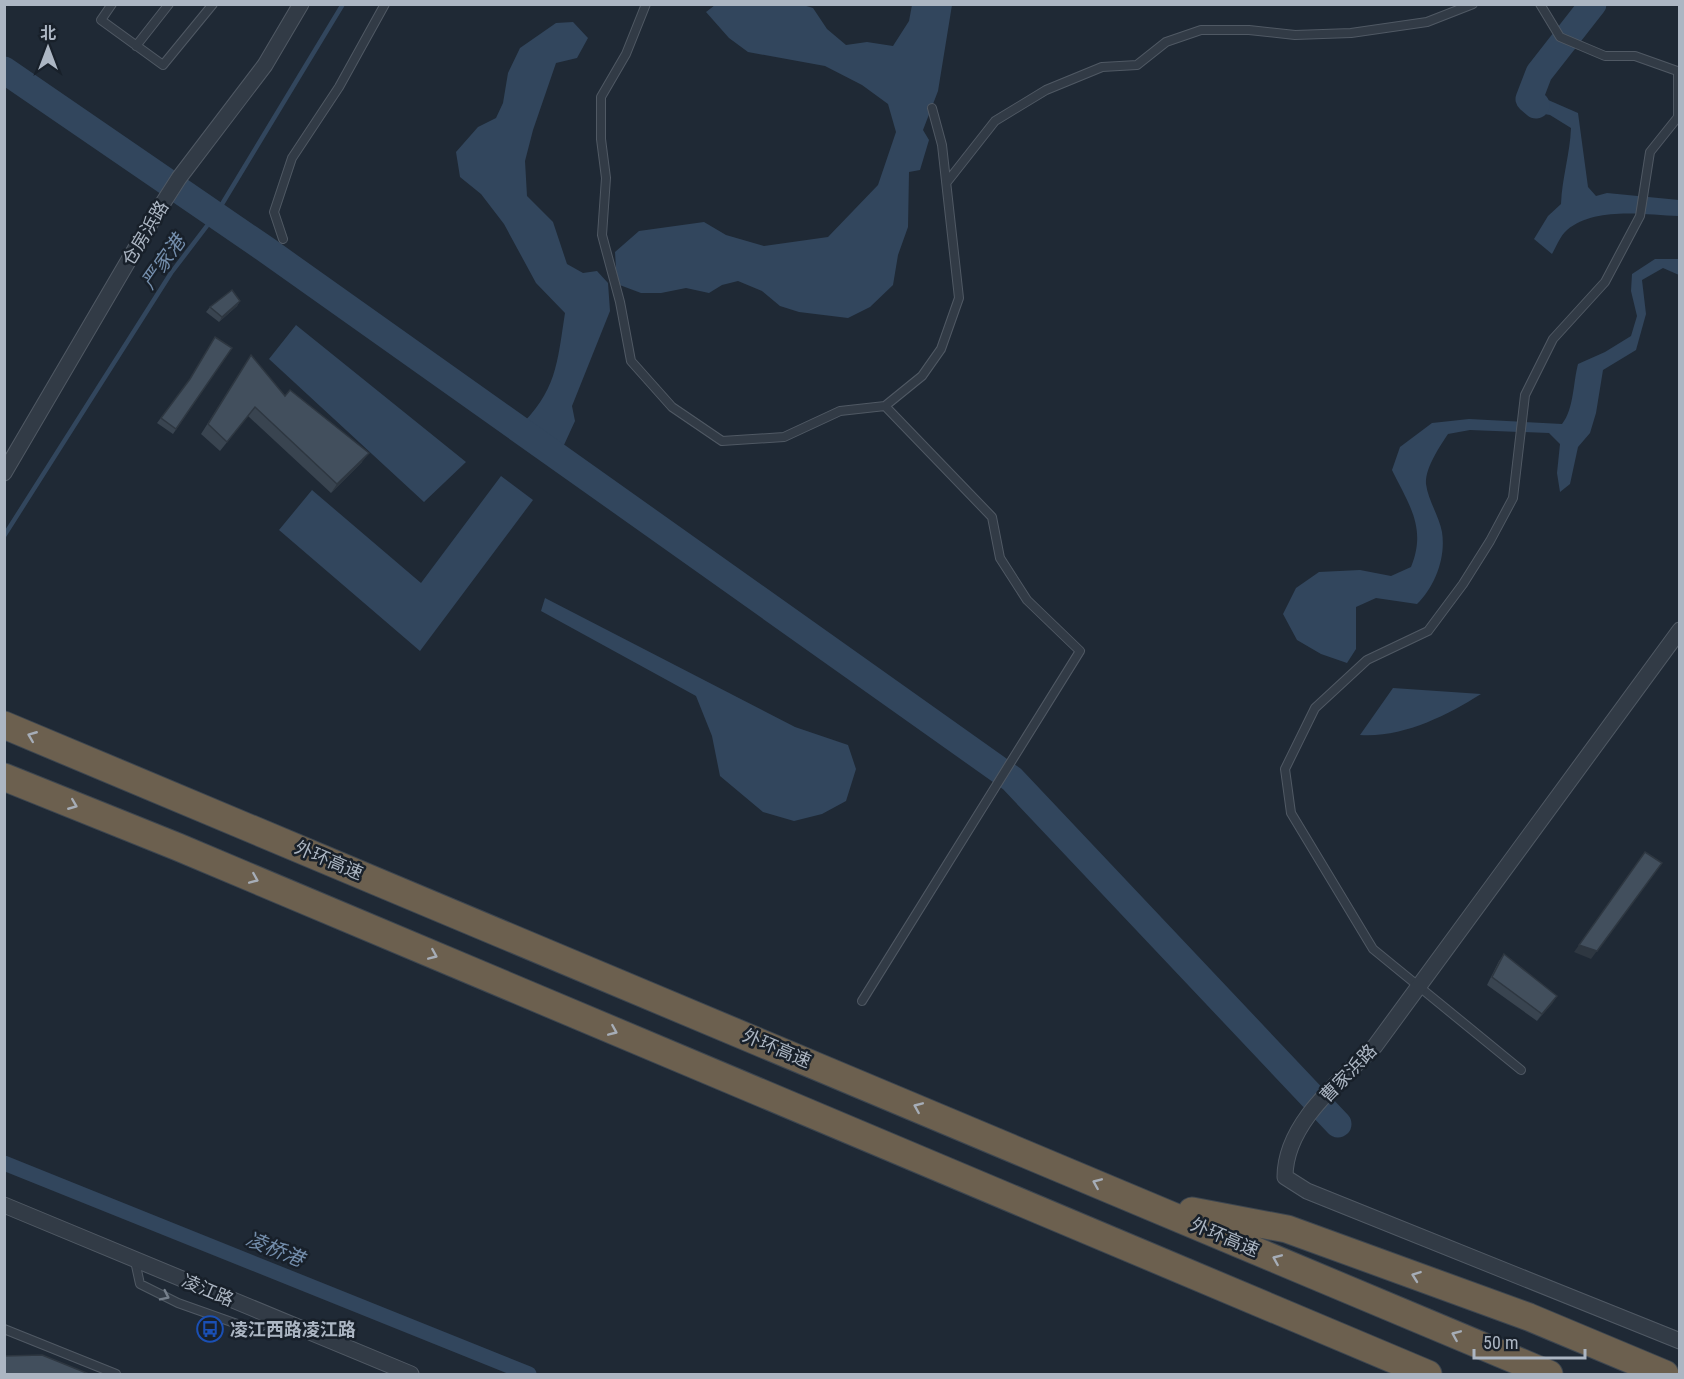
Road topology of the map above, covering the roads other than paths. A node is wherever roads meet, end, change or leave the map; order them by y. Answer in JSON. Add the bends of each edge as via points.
{"nodes":[{"id":1,"x":112,"y":4,"type":"edge"},
{"id":2,"x":169,"y":4,"type":"edge"},
{"id":3,"x":213,"y":4,"type":"edge"},
{"id":4,"x":301,"y":4,"type":"edge"},
{"id":5,"x":385,"y":4,"type":"edge"},
{"id":6,"x":645,"y":4,"type":"edge"},
{"id":7,"x":1473,"y":4,"type":"edge"},
{"id":8,"x":1540,"y":4,"type":"edge"},
{"id":9,"x":136,"y":46,"type":"junction"},
{"id":10,"x":1679,"y":71,"type":"edge"},
{"id":11,"x":932,"y":108,"type":"dead end"},
{"id":12,"x":947,"y":182,"type":"junction"},
{"id":13,"x":284,"y":239,"type":"dead end"},
{"id":14,"x":885,"y":405,"type":"junction"},
{"id":15,"x":4,"y":473,"type":"edge"},
{"id":16,"x":1680,"y":630,"type":"edge"},
{"id":17,"x":4,"y":725,"type":"edge"},
{"id":18,"x":12,"y":780,"type":"edge"},
{"id":19,"x":1418,"y":987,"type":"junction"},
{"id":20,"x":862,"y":1001,"type":"dead end"},
{"id":21,"x":1521,"y":1070,"type":"dead end"},
{"id":22,"x":1139,"y":1201,"type":"junction"},
{"id":23,"x":4,"y":1205,"type":"edge"},
{"id":24,"x":1109,"y":1240,"type":"junction"},
{"id":25,"x":135,"y":1259,"type":"junction"},
{"id":26,"x":276,"y":1318,"type":"junction"},
{"id":27,"x":4,"y":1329,"type":"edge"},
{"id":28,"x":1680,"y":1341,"type":"edge"},
{"id":29,"x":116,"y":1374,"type":"edge"},
{"id":30,"x":411,"y":1374,"type":"edge"},
{"id":31,"x":1380,"y":1374,"type":"edge"},
{"id":32,"x":1428,"y":1374,"type":"edge"},
{"id":33,"x":1549,"y":1374,"type":"edge"},
{"id":34,"x":1665,"y":1374,"type":"edge"}],
"edges":[{"from":1,"to":9,"type":"lane","via":[[101,20]]},
{"from":2,"to":9,"type":"lane"},
{"from":3,"to":9,"type":"lane","via":[[163,65]]},
{"from":4,"to":15,"type":"street","name":"仓房浜路","via":[[265,65],[154,217]]},
{"from":5,"to":13,"type":"lane","via":[[339,87],[292,158],[274,212]]},
{"from":6,"to":14,"type":"lane","via":[[626,54],[601,98],[606,178],[602,235],[631,362],[672,406],[722,441],[784,436],[840,411]]},
{"from":7,"to":12,"type":"lane","via":[[1426,22],[1351,33],[1295,35],[1201,30],[1183,36],[1166,42],[1137,65],[1102,67],[1046,90],[995,121]]},
{"from":8,"to":10,"type":"lane","via":[[1560,37],[1605,56],[1635,56]]},
{"from":10,"to":19,"type":"lane","via":[[1678,117],[1650,152],[1640,216],[1605,282],[1553,339],[1525,395],[1513,498],[1490,541],[1428,631],[1367,660],[1315,708],[1285,769],[1291,813],[1373,950]]},
{"from":11,"to":12,"type":"lane"},
{"from":12,"to":14,"type":"lane","via":[[958,298],[941,349],[922,376]]},
{"from":14,"to":20,"type":"lane","via":[[992,517],[999,558],[1027,600],[1080,651]]},
{"from":16,"to":19,"type":"street","name":"曹家浜路"},
{"from":22,"to":17,"type":"highway","name":"外环高速","one_way":true},
{"from":18,"to":24,"type":"highway","one_way":true},
{"from":19,"to":21,"type":"lane"},
{"from":19,"to":28,"type":"street","name":"曹家浜路","via":[[1375,1046],[1300,1126],[1285,1177],[1307,1191]]},
{"from":33,"to":22,"type":"highway","name":"外环高速","one_way":true},
{"from":34,"to":22,"type":"highway","one_way":true,"via":[[1529,1317],[1287,1229]]},
{"from":23,"to":25,"type":"street","name":"凌江路"},
{"from":24,"to":31,"type":"highway"},
{"from":24,"to":32,"type":"highway"},
{"from":25,"to":26,"type":"street","name":"凌江路"},
{"from":25,"to":26,"type":"lane","one_way":true,"via":[[140,1284],[178,1303],[254,1330]]},
{"from":26,"to":30,"type":"street","name":"凌江路"},
{"from":27,"to":29,"type":"lane"}]}
